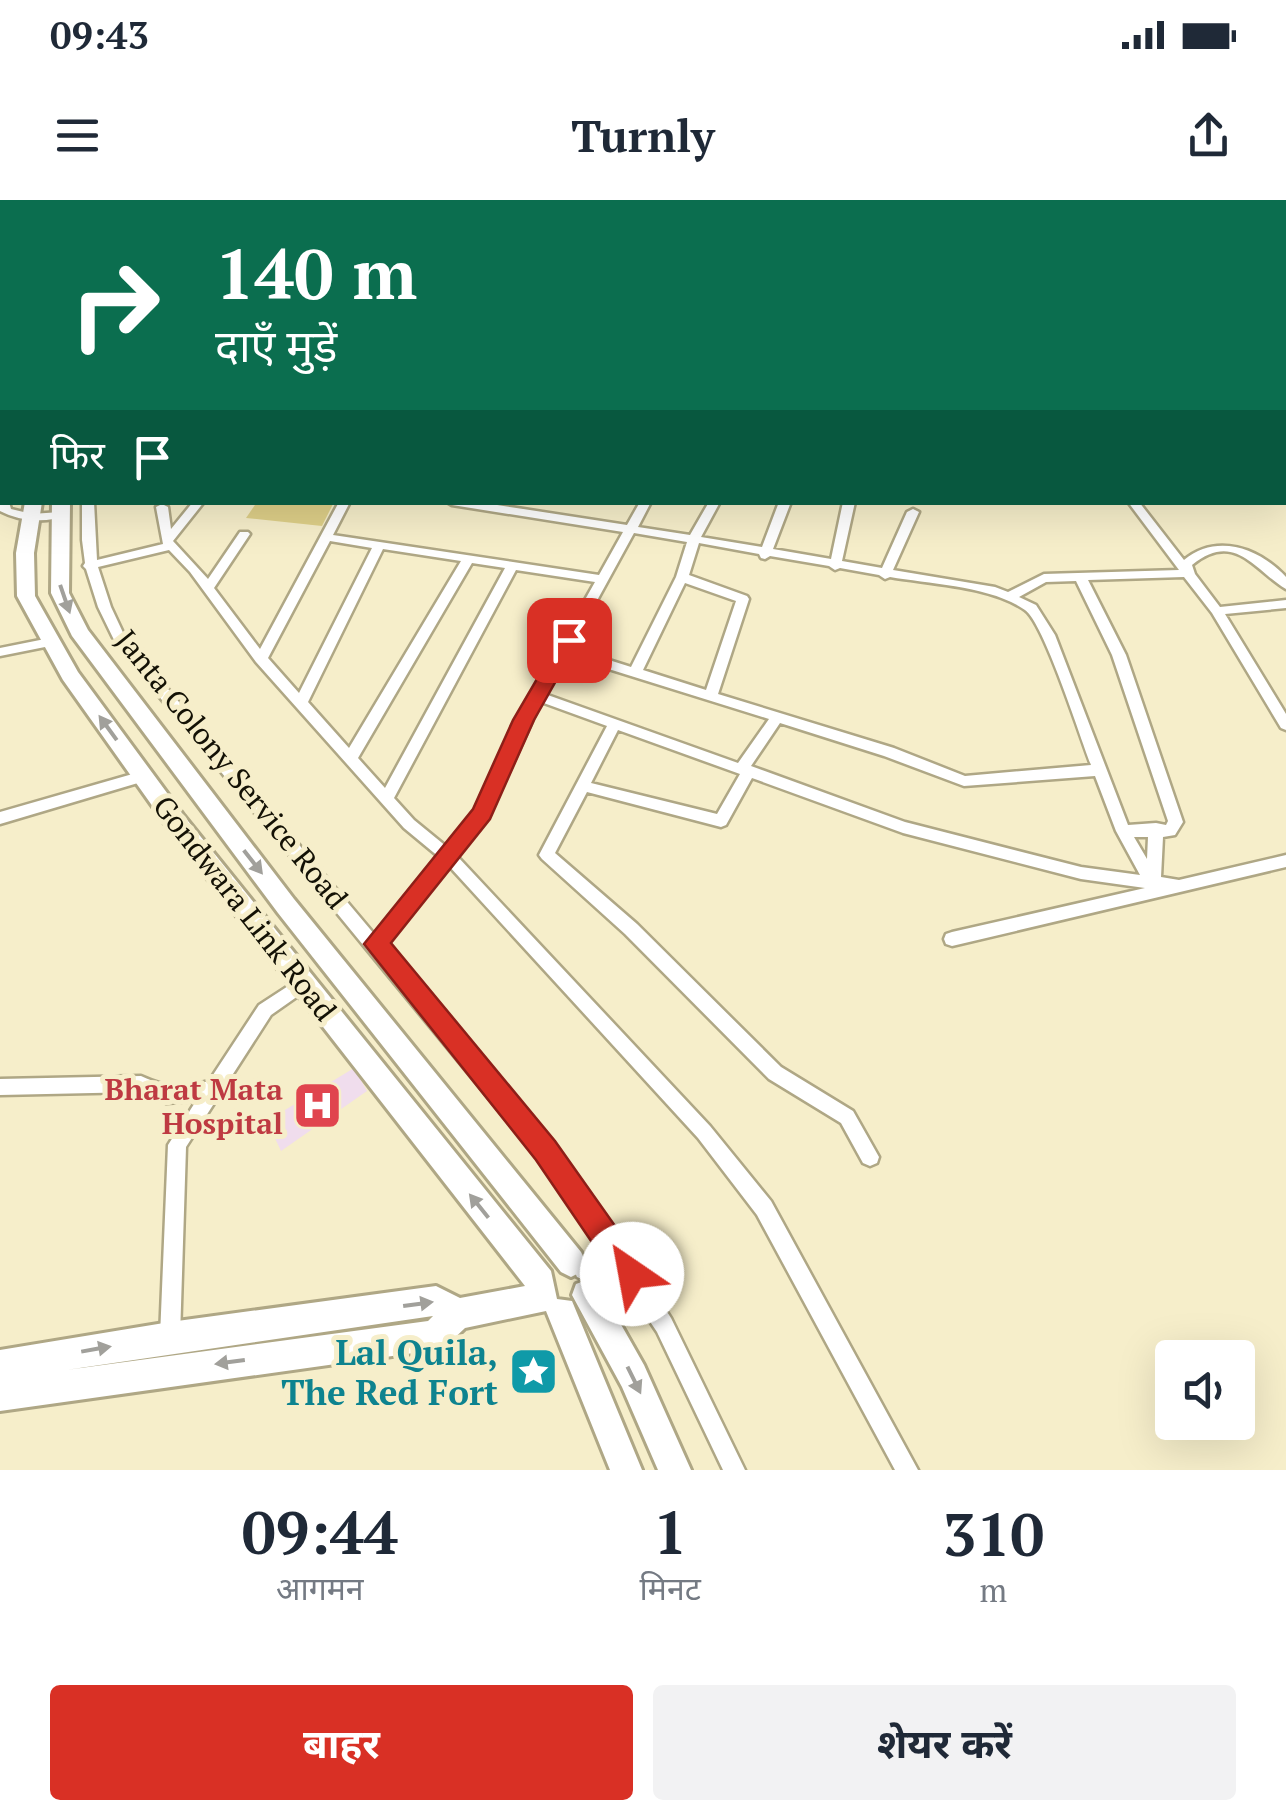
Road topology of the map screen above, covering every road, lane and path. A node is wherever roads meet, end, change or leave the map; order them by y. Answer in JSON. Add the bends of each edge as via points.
{"nodes":[{"id":1,"x":4,"y":505,"type":"edge"},
{"id":2,"x":88,"y":505,"type":"edge"},
{"id":3,"x":197,"y":505,"type":"edge"},
{"id":4,"x":342,"y":505,"type":"edge"},
{"id":5,"x":470,"y":505,"type":"edge"},
{"id":6,"x":643,"y":505,"type":"edge"},
{"id":7,"x":713,"y":505,"type":"edge"},
{"id":8,"x":783,"y":505,"type":"edge"},
{"id":9,"x":849,"y":505,"type":"edge"},
{"id":10,"x":1135,"y":505,"type":"edge"},
{"id":11,"x":162,"y":507,"type":"dead end"},
{"id":12,"x":61,"y":508,"type":"edge"},
{"id":13,"x":33,"y":510,"type":"edge"},
{"id":14,"x":913,"y":512,"type":"dead end"},
{"id":15,"x":629,"y":532,"type":"junction"},
{"id":16,"x":244,"y":534,"type":"dead end"},
{"id":17,"x":324,"y":537,"type":"junction"},
{"id":18,"x":694,"y":539,"type":"junction"},
{"id":19,"x":169,"y":544,"type":"junction"},
{"id":20,"x":378,"y":546,"type":"junction"},
{"id":21,"x":765,"y":555,"type":"junction"},
{"id":22,"x":468,"y":560,"type":"junction"},
{"id":23,"x":89,"y":566,"type":"junction"},
{"id":24,"x":512,"y":566,"type":"junction"},
{"id":25,"x":835,"y":566,"type":"junction"},
{"id":26,"x":1189,"y":573,"type":"junction"},
{"id":27,"x":885,"y":575,"type":"junction"},
{"id":28,"x":682,"y":577,"type":"junction"},
{"id":29,"x":1080,"y":577,"type":"junction"},
{"id":30,"x":603,"y":580,"type":"junction"},
{"id":31,"x":1286,"y":586,"type":"edge"},
{"id":32,"x":207,"y":589,"type":"junction"},
{"id":33,"x":1009,"y":596,"type":"junction"},
{"id":34,"x":1286,"y":604,"type":"edge"},
{"id":35,"x":1217,"y":612,"type":"junction"},
{"id":36,"x":50,"y":642,"type":"junction"},
{"id":37,"x":563,"y":650,"type":"junction"},
{"id":38,"x":0,"y":652,"type":"edge"},
{"id":39,"x":262,"y":659,"type":"junction"},
{"id":40,"x":636,"y":671,"type":"junction"},
{"id":41,"x":538,"y":696,"type":"junction"},
{"id":42,"x":712,"y":696,"type":"junction"},
{"id":43,"x":302,"y":701,"type":"junction"},
{"id":44,"x":776,"y":719,"type":"junction"},
{"id":45,"x":615,"y":722,"type":"junction"},
{"id":46,"x":1286,"y":725,"type":"edge"},
{"id":47,"x":351,"y":757,"type":"junction"},
{"id":48,"x":746,"y":770,"type":"junction"},
{"id":49,"x":1099,"y":770,"type":"junction"},
{"id":50,"x":143,"y":776,"type":"junction"},
{"id":51,"x":582,"y":786,"type":"junction"},
{"id":52,"x":387,"y":797,"type":"junction"},
{"id":53,"x":0,"y":818,"type":"edge"},
{"id":54,"x":1156,"y":829,"type":"junction"},
{"id":55,"x":1123,"y":831,"type":"junction"},
{"id":56,"x":450,"y":858,"type":"junction"},
{"id":57,"x":1286,"y":861,"type":"edge"},
{"id":58,"x":1153,"y":883,"type":"junction"},
{"id":59,"x":1179,"y":886,"type":"junction"},
{"id":60,"x":952,"y":939,"type":"dead end"},
{"id":61,"x":377,"y":944,"type":"junction"},
{"id":62,"x":302,"y":984,"type":"junction"},
{"id":63,"x":0,"y":1086,"type":"edge"},
{"id":64,"x":210,"y":1089,"type":"junction"},
{"id":65,"x":870,"y":1157,"type":"dead end"},
{"id":66,"x":615,"y":1250,"type":"junction"},
{"id":67,"x":564,"y":1286,"type":"junction"},
{"id":68,"x":458,"y":1314,"type":"junction"},
{"id":69,"x":170,"y":1337,"type":"junction"},
{"id":70,"x":0,"y":1366,"type":"edge"},
{"id":71,"x":0,"y":1396,"type":"edge"},
{"id":72,"x":626,"y":1470,"type":"edge"},
{"id":73,"x":675,"y":1470,"type":"edge"},
{"id":74,"x":734,"y":1470,"type":"edge"},
{"id":75,"x":906,"y":1470,"type":"edge"}],
"edges":[{"from":1,"to":13,"type":"street","via":[[6,511]]},
{"from":2,"to":23,"type":"street","name":"Janta Colony Service Road"},
{"from":3,"to":19,"type":"street"},
{"from":4,"to":17,"type":"street"},
{"from":5,"to":15,"type":"street"},
{"from":6,"to":15,"type":"street"},
{"from":7,"to":18,"type":"street"},
{"from":8,"to":21,"type":"street"},
{"from":9,"to":25,"type":"street"},
{"from":10,"to":26,"type":"street"},
{"from":11,"to":19,"type":"street"},
{"from":12,"to":13,"type":"street"},
{"from":12,"to":67,"type":"street","name":"Gondwara Link Road","one_way":true,"via":[[60,593],[80,632]]},
{"from":13,"to":36,"type":"street","name":"Gondwara Link Road","via":[[26,596]]},
{"from":14,"to":27,"type":"street"},
{"from":15,"to":18,"type":"street"},
{"from":15,"to":30,"type":"street"},
{"from":16,"to":32,"type":"street"},
{"from":17,"to":20,"type":"street"},
{"from":17,"to":39,"type":"street"},
{"from":18,"to":21,"type":"street"},
{"from":18,"to":28,"type":"street"},
{"from":19,"to":23,"type":"street"},
{"from":19,"to":32,"type":"street"},
{"from":20,"to":22,"type":"street"},
{"from":20,"to":43,"type":"street"},
{"from":21,"to":25,"type":"street"},
{"from":22,"to":24,"type":"street"},
{"from":22,"to":47,"type":"street"},
{"from":23,"to":61,"type":"street","name":"Janta Colony Service Road","via":[[121,641],[295,855]]},
{"from":24,"to":30,"type":"street"},
{"from":24,"to":52,"type":"street"},
{"from":25,"to":27,"type":"street"},
{"from":26,"to":29,"type":"street"},
{"from":26,"to":31,"type":"street","via":[[1186,564],[1194,556],[1241,551],[1268,562]]},
{"from":26,"to":35,"type":"street"},
{"from":27,"to":33,"type":"street"},
{"from":28,"to":40,"type":"street"},
{"from":28,"to":42,"type":"street","via":[[743,599]]},
{"from":29,"to":33,"type":"street","via":[[1044,578]]},
{"from":29,"to":54,"type":"street","via":[[1119,655],[1176,822],[1170,831]]},
{"from":30,"to":37,"type":"street"},
{"from":32,"to":39,"type":"street"},
{"from":33,"to":49,"type":"street","via":[[1032,608],[1049,635]]},
{"from":34,"to":35,"type":"street"},
{"from":35,"to":46,"type":"street"},
{"from":36,"to":38,"type":"street"},
{"from":50,"to":36,"type":"street","name":"Gondwara Link Road","one_way":true},
{"from":37,"to":40,"type":"street"},
{"from":37,"to":41,"type":"street"},
{"from":39,"to":43,"type":"street"},
{"from":40,"to":42,"type":"street"},
{"from":41,"to":45,"type":"street"},
{"from":41,"to":56,"type":"street","via":[[482,813]]},
{"from":42,"to":44,"type":"street"},
{"from":43,"to":47,"type":"street"},
{"from":44,"to":48,"type":"street"},
{"from":44,"to":49,"type":"street","via":[[964,781]]},
{"from":45,"to":48,"type":"street"},
{"from":45,"to":51,"type":"street"},
{"from":47,"to":52,"type":"street"},
{"from":48,"to":51,"type":"street","via":[[721,821]]},
{"from":48,"to":58,"type":"street","via":[[1001,855]]},
{"from":49,"to":55,"type":"street"},
{"from":50,"to":53,"type":"street"},
{"from":50,"to":62,"type":"street","name":"Gondwara Link Road"},
{"from":51,"to":65,"type":"street","via":[[548,855],[775,1073],[847,1116]]},
{"from":52,"to":56,"type":"street"},
{"from":54,"to":55,"type":"street"},
{"from":54,"to":58,"type":"street"},
{"from":55,"to":58,"type":"street"},
{"from":56,"to":61,"type":"street"},
{"from":56,"to":75,"type":"street","via":[[704,1132],[764,1208]]},
{"from":57,"to":59,"type":"street"},
{"from":58,"to":59,"type":"street"},
{"from":59,"to":60,"type":"street"},
{"from":61,"to":66,"type":"street","name":"Janta Colony Service Road","via":[[510,1104]]},
{"from":62,"to":64,"type":"street","via":[[265,1010]]},
{"from":67,"to":62,"type":"street","name":"Gondwara Link Road","one_way":true},
{"from":63,"to":64,"type":"street","via":[[141,1084],[155,1094],[184,1096]]},
{"from":64,"to":69,"type":"street","via":[[177,1145]]},
{"from":66,"to":67,"type":"street"},
{"from":66,"to":74,"type":"street","name":"Janta Colony Service Road","via":[[664,1325]]},
{"from":67,"to":68,"type":"street"},
{"from":67,"to":72,"type":"street"},
{"from":67,"to":73,"type":"street","one_way":true,"via":[[633,1376]]},
{"from":69,"to":68,"type":"street","one_way":true,"via":[[436,1301]]},
{"from":68,"to":71,"type":"street","one_way":true,"via":[[436,1335]]},
{"from":70,"to":69,"type":"street","one_way":true}]}
